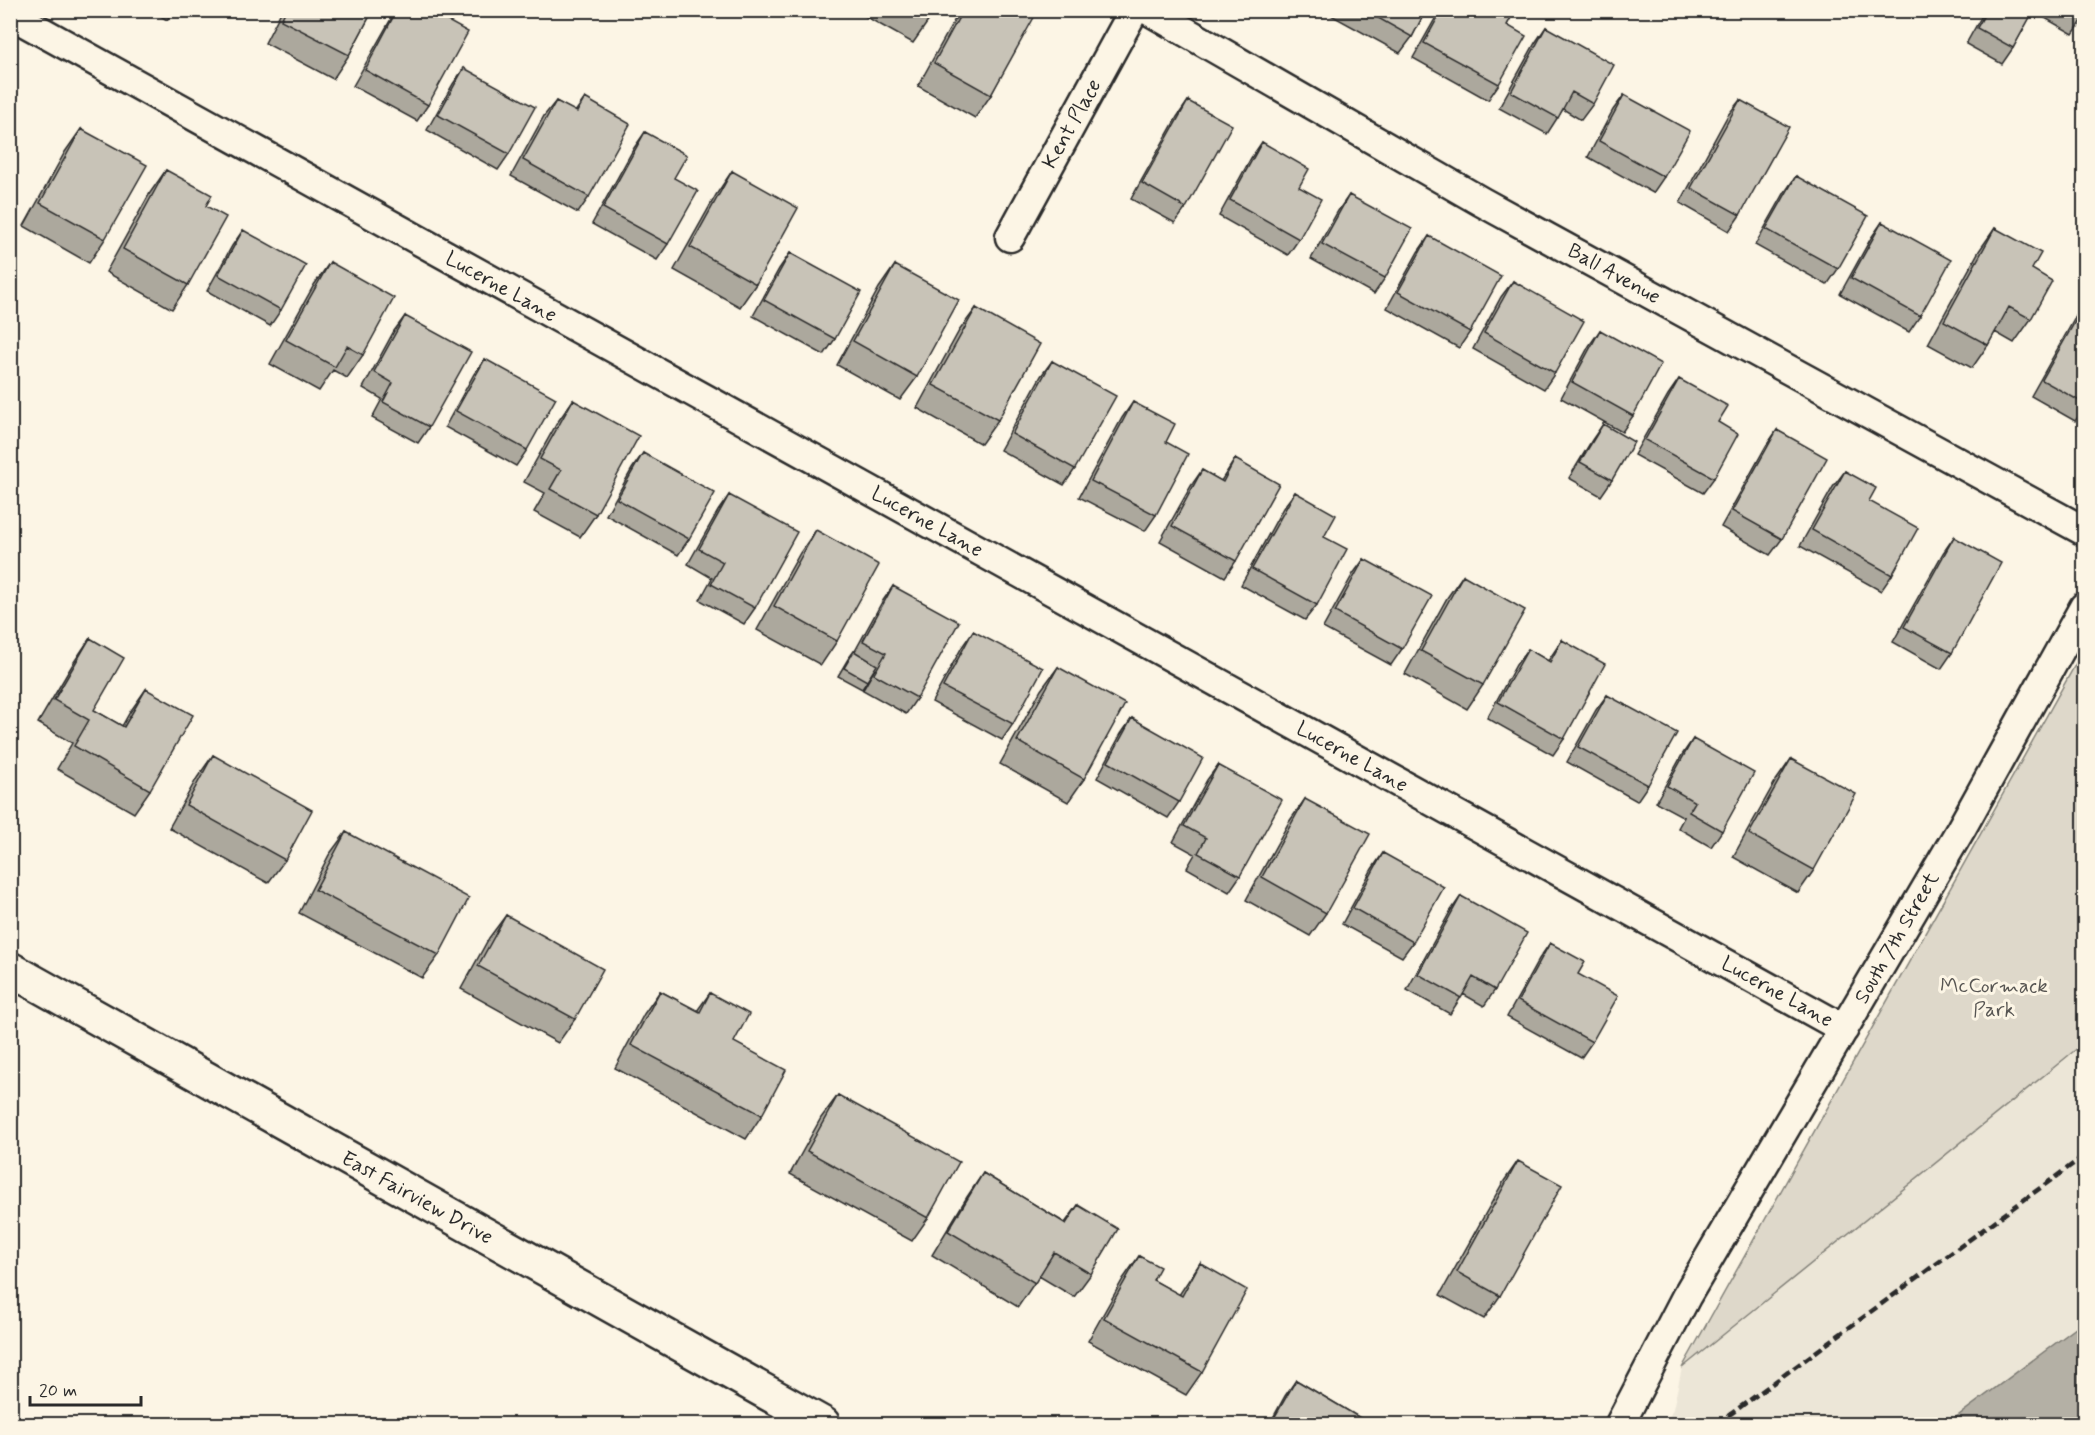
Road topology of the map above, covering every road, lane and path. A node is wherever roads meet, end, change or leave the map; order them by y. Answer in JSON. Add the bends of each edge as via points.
{"nodes":[{"id":1,"x":1134,"y":10,"type":"edge"},
{"id":2,"x":1148,"y":10,"type":"edge"},
{"id":3,"x":10,"y":14,"type":"edge"},
{"id":4,"x":1010,"y":237,"type":"dead end"},
{"id":5,"x":2085,"y":531,"type":"edge"},
{"id":6,"x":2085,"y":607,"type":"edge"},
{"id":7,"x":10,"y":969,"type":"edge"},
{"id":8,"x":1844,"y":1029,"type":"junction"},
{"id":9,"x":823,"y":1425,"type":"edge"},
{"id":10,"x":1620,"y":1425,"type":"edge"}],
"edges":[{"from":1,"to":4,"type":"street","name":"Kent Place"},
{"from":2,"to":5,"type":"street","name":"Ball Avenue","via":[[1482,202]]},
{"from":3,"to":8,"type":"street","name":"Lucerne Lane"},
{"from":6,"to":8,"type":"street","name":"South 7th Street"},
{"from":7,"to":9,"type":"street","name":"East Fairview Drive"},
{"from":8,"to":10,"type":"street","name":"South 7th Street","via":[[1686,1297]]}]}
